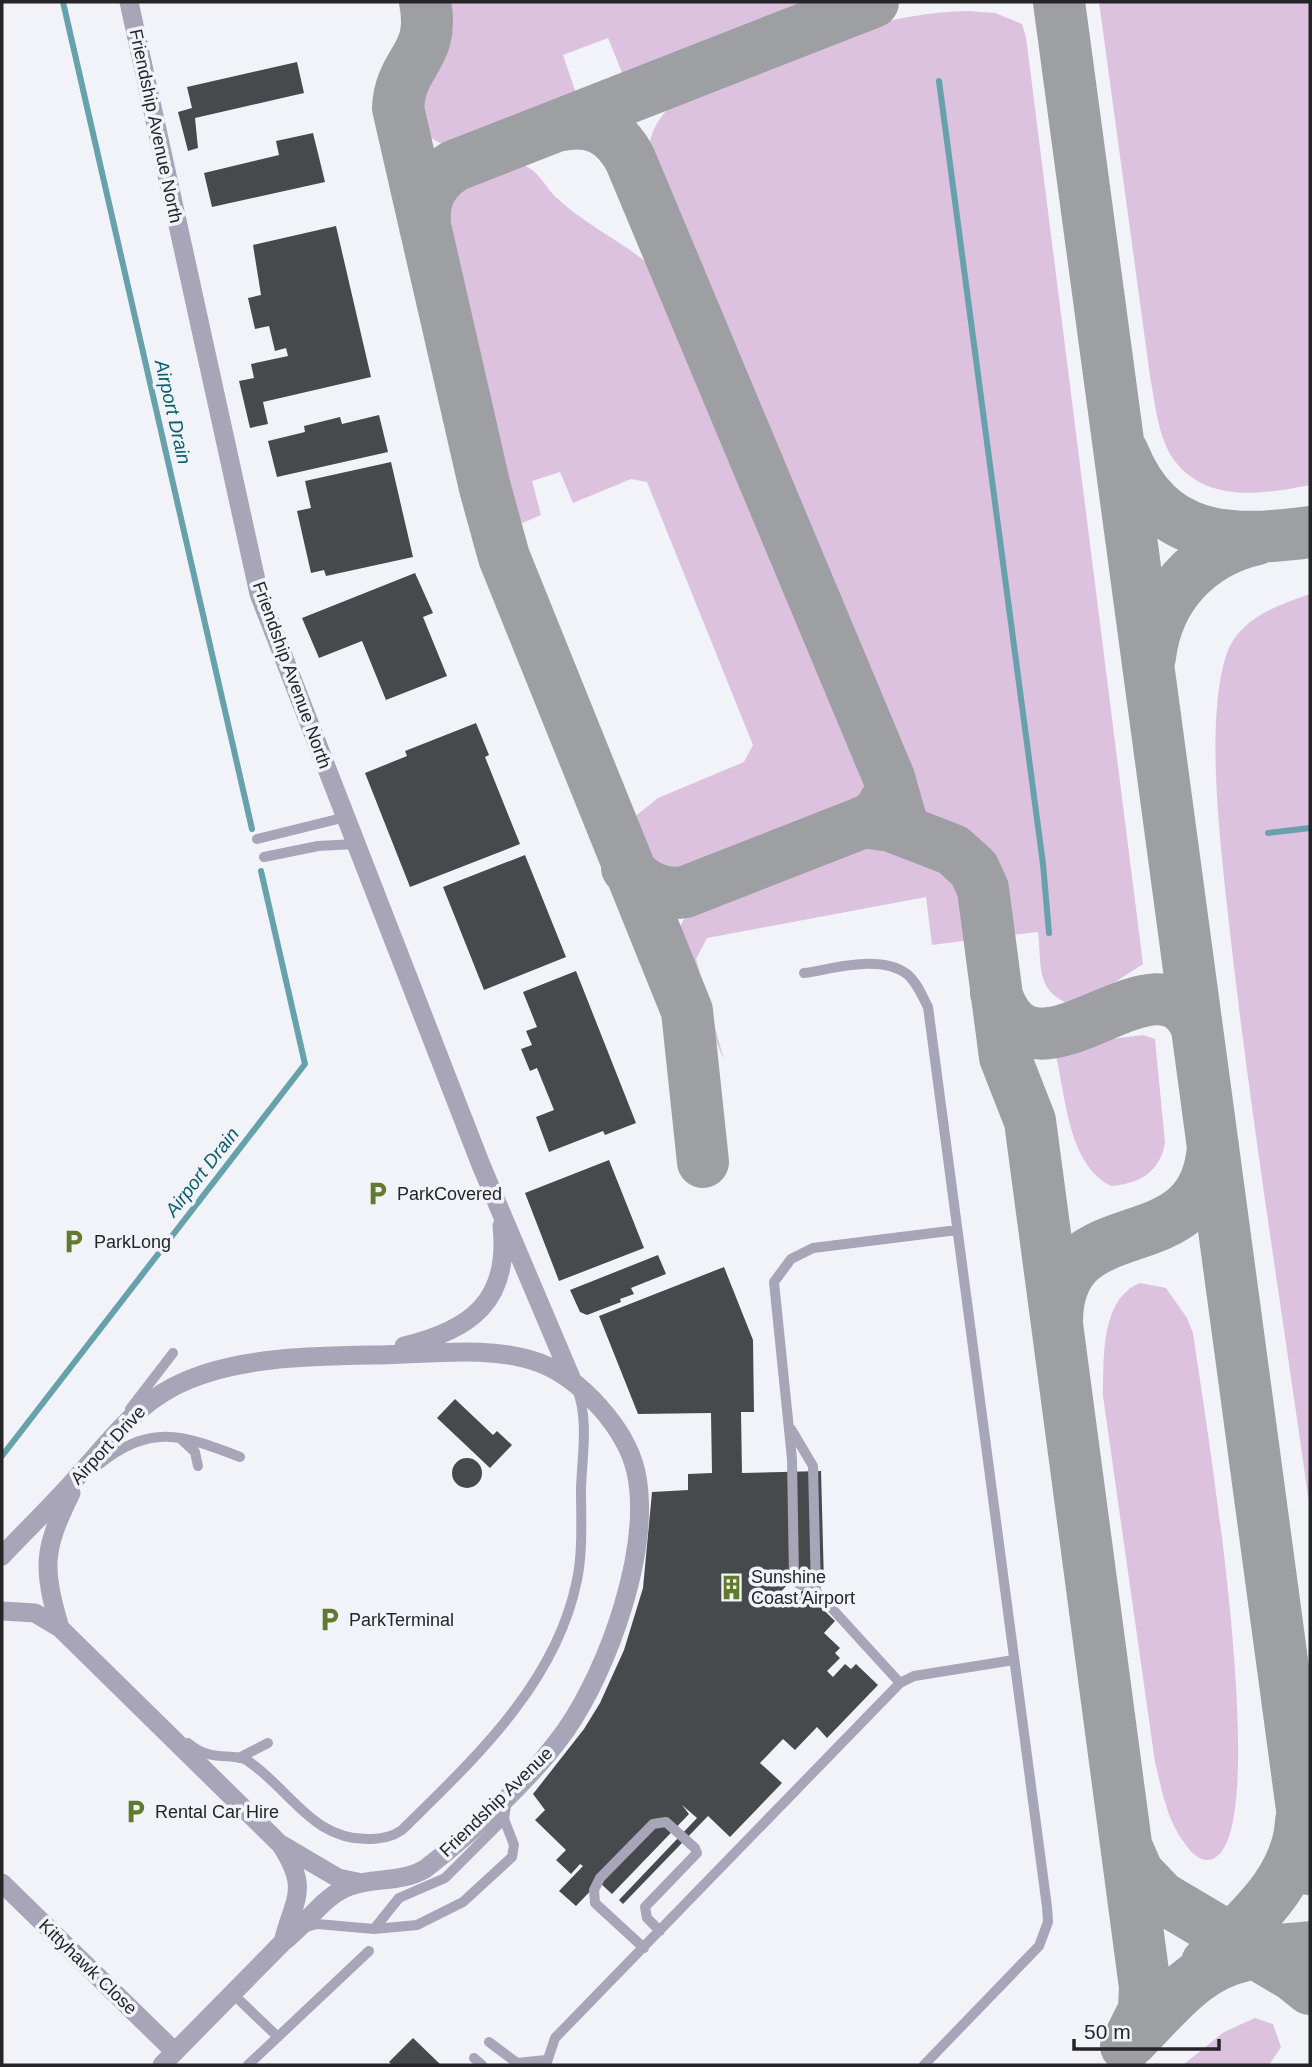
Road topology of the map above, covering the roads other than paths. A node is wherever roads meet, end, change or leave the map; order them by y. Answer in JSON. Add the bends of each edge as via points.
{"nodes":[{"id":1,"x":129,"y":2,"type":"edge"},
{"id":2,"x":345,"y":817,"type":"junction"},
{"id":3,"x":257,"y":839,"type":"dead end"},
{"id":4,"x":356,"y":844,"type":"junction"},
{"id":5,"x":264,"y":857,"type":"dead end"},
{"id":6,"x":804,"y":973,"type":"dead end"},
{"id":7,"x":497,"y":1205,"type":"junction"},
{"id":8,"x":957,"y":1230,"type":"junction"},
{"id":9,"x":173,"y":1353,"type":"dead end"},
{"id":10,"x":360,"y":1355,"type":"junction"},
{"id":11,"x":572,"y":1380,"type":"junction"},
{"id":12,"x":788,"y":1424,"type":"junction"},
{"id":13,"x":175,"y":1437,"type":"junction"},
{"id":14,"x":108,"y":1440,"type":"junction"},
{"id":15,"x":240,"y":1457,"type":"dead end"},
{"id":16,"x":198,"y":1466,"type":"dead end"},
{"id":17,"x":79,"y":1476,"type":"junction"},
{"id":18,"x":2,"y":1556,"type":"edge"},
{"id":19,"x":816,"y":1591,"type":"junction"},
{"id":20,"x":2,"y":1611,"type":"edge"},
{"id":21,"x":60,"y":1628,"type":"junction"},
{"id":22,"x":1014,"y":1660,"type":"junction"},
{"id":23,"x":900,"y":1683,"type":"junction"},
{"id":24,"x":127,"y":1692,"type":"junction"},
{"id":25,"x":268,"y":1743,"type":"dead end"},
{"id":26,"x":238,"y":1758,"type":"junction"},
{"id":27,"x":507,"y":1796,"type":"junction"},
{"id":28,"x":504,"y":1819,"type":"junction"},
{"id":29,"x":281,"y":1845,"type":"junction"},
{"id":30,"x":2,"y":1883,"type":"edge"},
{"id":31,"x":368,"y":1884,"type":"junction"},
{"id":32,"x":302,"y":1929,"type":"junction"},
{"id":33,"x":374,"y":1929,"type":"junction"},
{"id":34,"x":660,"y":1931,"type":"junction"},
{"id":35,"x":283,"y":1942,"type":"junction"},
{"id":36,"x":644,"y":1948,"type":"junction"},
{"id":37,"x":369,"y":1951,"type":"dead end"},
{"id":38,"x":233,"y":1994,"type":"junction"},
{"id":39,"x":278,"y":2037,"type":"junction"},
{"id":40,"x":489,"y":2042,"type":"dead end"},
{"id":41,"x":169,"y":2058,"type":"edge"},
{"id":42,"x":546,"y":2063,"type":"edge"},
{"id":43,"x":248,"y":2065,"type":"edge"},
{"id":44,"x":925,"y":2065,"type":"edge"}],
"edges":[{"from":1,"to":2,"type":"street","name":"Friendship Avenue North","via":[[259,594]]},
{"from":2,"to":3,"type":"lane"},
{"from":2,"to":4,"type":"street","name":"Friendship Avenue North"},
{"from":4,"to":5,"type":"lane"},
{"from":4,"to":7,"type":"street","name":"Friendship Avenue North"},
{"from":6,"to":8,"type":"lane","via":[[857,965],[889,966],[907,974],[918,987],[928,1007]]},
{"from":7,"to":10,"type":"street","name":"Friendship Avenue North","via":[[503,1227],[503,1262],[483,1308],[434,1339]]},
{"from":7,"to":11,"type":"street","name":"Friendship Avenue North"},
{"from":8,"to":12,"type":"lane","via":[[813,1248],[791,1259],[774,1282]]},
{"from":8,"to":22,"type":"lane"},
{"from":9,"to":14,"type":"lane"},
{"from":10,"to":11,"type":"street","name":"Friendship Avenue","via":[[497,1355],[539,1363]]},
{"from":10,"to":14,"type":"street","name":"Airport Drive","via":[[214,1370],[153,1398]]},
{"from":11,"to":26,"type":"lane","via":[[583,1421],[577,1578],[547,1660],[501,1727],[402,1830],[384,1838],[349,1838],[319,1825],[248,1761]]},
{"from":11,"to":27,"type":"street","name":"Friendship Avenue","via":[[601,1409],[633,1462],[638,1505],[632,1570],[615,1632],[580,1709]]},
{"from":12,"to":19,"type":"lane","via":[[813,1466]]},
{"from":12,"to":19,"type":"lane","via":[[794,1577]]},
{"from":13,"to":15,"type":"lane"},
{"from":13,"to":16,"type":"lane","via":[[195,1452]]},
{"from":13,"to":17,"type":"lane","via":[[134,1441]]},
{"from":14,"to":17,"type":"street","name":"Airport Drive"},
{"from":17,"to":18,"type":"street","name":"Airport Drive"},
{"from":17,"to":21,"type":"street","name":"Friendship Avenue","via":[[53,1530],[47,1559],[49,1591]]},
{"from":19,"to":23,"type":"lane"},
{"from":20,"to":21,"type":"street","via":[[35,1613]]},
{"from":21,"to":24,"type":"street","name":"Friendship Avenue"},
{"from":22,"to":23,"type":"lane","via":[[914,1676]]},
{"from":22,"to":44,"type":"lane","via":[[1048,1922],[1039,1946]]},
{"from":23,"to":34,"type":"lane"},
{"from":24,"to":26,"type":"lane","via":[[196,1750]]},
{"from":24,"to":29,"type":"street","name":"Friendship Avenue"},
{"from":25,"to":26,"type":"lane"},
{"from":27,"to":28,"type":"lane"},
{"from":27,"to":31,"type":"street","name":"Friendship Avenue","via":[[425,1869]]},
{"from":28,"to":33,"type":"lane","via":[[445,1878],[399,1898]]},
{"from":28,"to":33,"type":"lane","via":[[514,1845],[512,1857],[477,1891],[440,1916],[417,1925]]},
{"from":29,"to":31,"type":"street","name":"Friendship Avenue","via":[[338,1878]]},
{"from":29,"to":35,"type":"street","name":"Friendship Avenue","via":[[292,1861],[299,1892]]},
{"from":30,"to":41,"type":"street","name":"Kittyhawk Close"},
{"from":31,"to":32,"type":"street","name":"Friendship Avenue","via":[[351,1885],[333,1896]]},
{"from":32,"to":33,"type":"lane","via":[[317,1924]]},
{"from":32,"to":35,"type":"street","name":"Friendship Avenue"},
{"from":34,"to":36,"type":"lane"},
{"from":34,"to":36,"type":"lane","via":[[647,1918],[645,1908],[697,1853],[666,1822],[653,1824],[600,1878],[594,1890],[596,1903]]},
{"from":35,"to":38,"type":"street","name":"Friendship Avenue"},
{"from":36,"to":42,"type":"lane","via":[[555,2038]]},
{"from":37,"to":39,"type":"lane"},
{"from":38,"to":39,"type":"lane"},
{"from":38,"to":41,"type":"street","name":"Friendship Avenue"},
{"from":39,"to":43,"type":"lane"},
{"from":40,"to":42,"type":"lane","via":[[517,2063]]}]}
